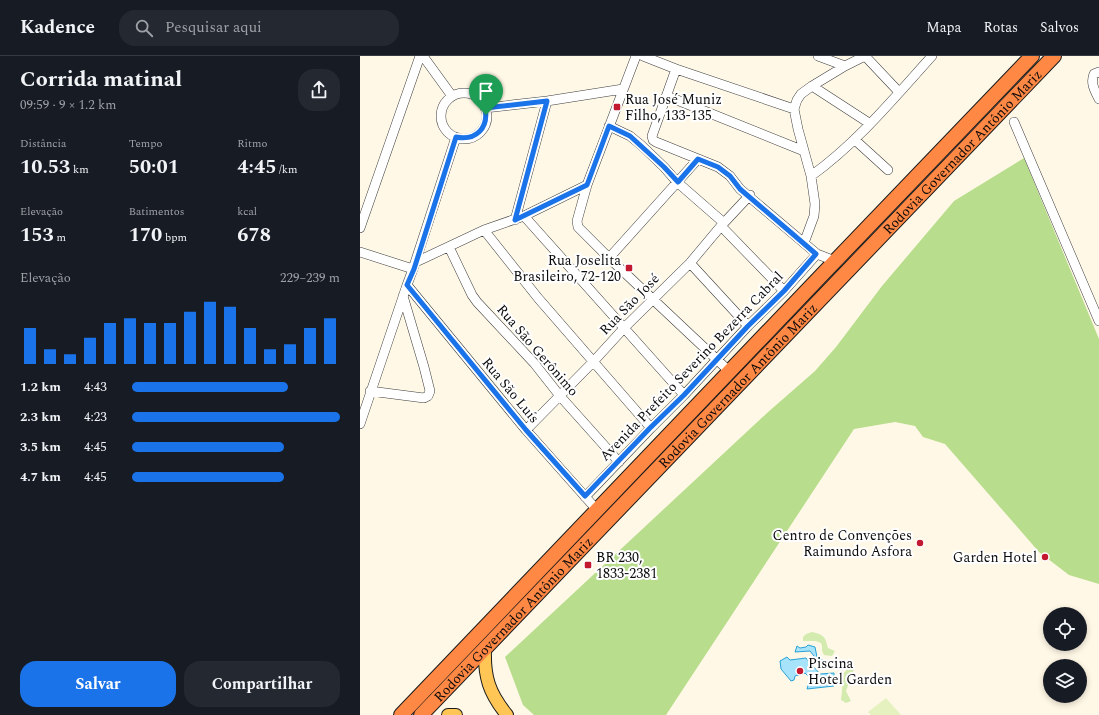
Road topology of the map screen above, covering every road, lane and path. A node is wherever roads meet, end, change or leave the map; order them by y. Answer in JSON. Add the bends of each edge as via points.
{"nodes":[{"id":1,"x":420,"y":56,"type":"edge"},
{"id":2,"x":423,"y":56,"type":"edge"},
{"id":3,"x":636,"y":56,"type":"edge"},
{"id":4,"x":643,"y":56,"type":"edge"},
{"id":5,"x":818,"y":56,"type":"edge"},
{"id":6,"x":865,"y":56,"type":"edge"},
{"id":7,"x":932,"y":56,"type":"edge"},
{"id":8,"x":1032,"y":56,"type":"edge"},
{"id":9,"x":1054,"y":56,"type":"edge"},
{"id":10,"x":845,"y":66,"type":"junction"},
{"id":11,"x":676,"y":69,"type":"junction"},
{"id":12,"x":1099,"y":72,"type":"edge"},
{"id":13,"x":812,"y":86,"type":"junction"},
{"id":14,"x":623,"y":89,"type":"junction"},
{"id":15,"x":899,"y":92,"type":"junction"},
{"id":16,"x":452,"y":96,"type":"junction"},
{"id":17,"x":667,"y":96,"type":"junction"},
{"id":18,"x":1099,"y":99,"type":"edge"},
{"id":19,"x":547,"y":101,"type":"junction"},
{"id":20,"x":485,"y":108,"type":"junction"},
{"id":21,"x":794,"y":109,"type":"junction"},
{"id":22,"x":1014,"y":122,"type":"dead end"},
{"id":23,"x":869,"y":123,"type":"junction"},
{"id":24,"x":609,"y":126,"type":"junction"},
{"id":25,"x":456,"y":137,"type":"junction"},
{"id":26,"x":854,"y":140,"type":"junction"},
{"id":27,"x":804,"y":151,"type":"junction"},
{"id":28,"x":698,"y":159,"type":"junction"},
{"id":29,"x":888,"y":170,"type":"dead end"},
{"id":30,"x":811,"y":176,"type":"junction"},
{"id":31,"x":678,"y":182,"type":"junction"},
{"id":32,"x":587,"y":185,"type":"junction"},
{"id":33,"x":750,"y":195,"type":"junction"},
{"id":34,"x":524,"y":216,"type":"junction"},
{"id":35,"x":515,"y":220,"type":"junction"},
{"id":36,"x":722,"y":225,"type":"junction"},
{"id":37,"x":360,"y":228,"type":"edge"},
{"id":38,"x":484,"y":230,"type":"junction"},
{"id":39,"x":804,"y":243,"type":"junction"},
{"id":40,"x":449,"y":247,"type":"junction"},
{"id":41,"x":360,"y":252,"type":"edge"},
{"id":42,"x":816,"y":254,"type":"junction"},
{"id":43,"x":609,"y":258,"type":"junction"},
{"id":44,"x":835,"y":261,"type":"junction"},
{"id":45,"x":690,"y":263,"type":"junction"},
{"id":46,"x":415,"y":265,"type":"junction"},
{"id":47,"x":407,"y":285,"type":"junction"},
{"id":48,"x":784,"y":291,"type":"junction"},
{"id":49,"x":403,"y":296,"type":"junction"},
{"id":50,"x":653,"y":300,"type":"junction"},
{"id":51,"x":1099,"y":320,"type":"edge"},
{"id":52,"x":748,"y":326,"type":"junction"},
{"id":53,"x":625,"y":328,"type":"junction"},
{"id":54,"x":718,"y":360,"type":"junction"},
{"id":55,"x":593,"y":362,"type":"junction"},
{"id":56,"x":729,"y":370,"type":"junction"},
{"id":57,"x":370,"y":391,"type":"junction"},
{"id":58,"x":684,"y":395,"type":"junction"},
{"id":59,"x":560,"y":396,"type":"junction"},
{"id":60,"x":360,"y":424,"type":"edge"},
{"id":61,"x":650,"y":428,"type":"junction"},
{"id":62,"x":526,"y":430,"type":"junction"},
{"id":63,"x":619,"y":462,"type":"junction"},
{"id":64,"x":585,"y":496,"type":"junction"},
{"id":65,"x":597,"y":510,"type":"junction"},
{"id":66,"x":485,"y":649,"type":"junction"},
{"id":67,"x":401,"y":715,"type":"edge"},
{"id":68,"x":421,"y":715,"type":"edge"},
{"id":69,"x":448,"y":715,"type":"edge"},
{"id":70,"x":456,"y":715,"type":"edge"},
{"id":71,"x":507,"y":715,"type":"edge"}],
"edges":[{"from":1,"to":37,"type":"street"},
{"from":2,"to":16,"type":"street"},
{"from":3,"to":14,"type":"street"},
{"from":4,"to":11,"type":"street"},
{"from":5,"to":10,"type":"street"},
{"from":6,"to":10,"type":"street"},
{"from":6,"to":15,"type":"street"},
{"from":7,"to":15,"type":"street"},
{"from":8,"to":44,"type":"highway","name":"Rodovia Governador Antônio Mariz"},
{"from":9,"to":66,"type":"highway","name":"Rodovia Governador Antônio Mariz"},
{"from":10,"to":13,"type":"street"},
{"from":11,"to":17,"type":"street"},
{"from":11,"to":21,"type":"street"},
{"from":12,"to":18,"type":"street","via":[[1094,74],[1092,79]]},
{"from":13,"to":21,"type":"street","via":[[801,94]]},
{"from":13,"to":23,"type":"street"},
{"from":14,"to":19,"type":"street"},
{"from":14,"to":24,"type":"street"},
{"from":15,"to":23,"type":"street"},
{"from":16,"to":20,"type":"street","via":[[472,94]]},
{"from":16,"to":25,"type":"street","via":[[446,101],[441,114],[445,129]]},
{"from":17,"to":27,"type":"street"},
{"from":17,"to":28,"type":"street","via":[[652,136],[653,140]]},
{"from":19,"to":20,"type":"street"},
{"from":19,"to":35,"type":"street"},
{"from":20,"to":25,"type":"street","via":[[485,123],[477,134],[464,138]]},
{"from":21,"to":27,"type":"street"},
{"from":22,"to":51,"type":"street"},
{"from":23,"to":26,"type":"street"},
{"from":24,"to":31,"type":"street","via":[[630,136]]},
{"from":24,"to":32,"type":"street"},
{"from":25,"to":46,"type":"street"},
{"from":26,"to":29,"type":"street"},
{"from":26,"to":30,"type":"street"},
{"from":27,"to":30,"type":"street"},
{"from":28,"to":31,"type":"street"},
{"from":28,"to":33,"type":"street","via":[[718,167],[730,176],[740,189]]},
{"from":30,"to":39,"type":"street","via":[[814,216]]},
{"from":31,"to":36,"type":"street"},
{"from":31,"to":43,"type":"street"},
{"from":32,"to":34,"type":"street"},
{"from":32,"to":43,"type":"street","via":[[577,221],[578,227]]},
{"from":33,"to":36,"type":"street","name":"Rua São José"},
{"from":33,"to":39,"type":"street"},
{"from":34,"to":35,"type":"street"},
{"from":34,"to":53,"type":"street"},
{"from":35,"to":38,"type":"street"},
{"from":36,"to":45,"type":"street","name":"Rua São José"},
{"from":36,"to":48,"type":"street"},
{"from":38,"to":40,"type":"street"},
{"from":38,"to":55,"type":"street"},
{"from":39,"to":42,"type":"street"},
{"from":40,"to":46,"type":"street"},
{"from":40,"to":59,"type":"street","name":"Rua São Gerônimo","via":[[475,299],[534,363]]},
{"from":41,"to":46,"type":"street"},
{"from":42,"to":44,"type":"street"},
{"from":42,"to":48,"type":"street","name":"Avenida Prefeito Severino Bezerra Cabral"},
{"from":43,"to":50,"type":"street"},
{"from":44,"to":56,"type":"highway","name":"Rodovia Governador Antônio Mariz"},
{"from":45,"to":50,"type":"street","name":"Rua São José"},
{"from":45,"to":52,"type":"street"},
{"from":46,"to":47,"type":"street"},
{"from":47,"to":49,"type":"street"},
{"from":47,"to":62,"type":"street","name":"Rua São Luís"},
{"from":48,"to":52,"type":"street","name":"Avenida Prefeito Severino Bezerra Cabral"},
{"from":49,"to":57,"type":"street"},
{"from":49,"to":57,"type":"street","via":[[430,390],[428,396],[424,398]]},
{"from":50,"to":53,"type":"street","name":"Rua São José"},
{"from":50,"to":54,"type":"street"},
{"from":52,"to":54,"type":"street","name":"Avenida Prefeito Severino Bezerra Cabral"},
{"from":53,"to":55,"type":"street","name":"Rua São José"},
{"from":53,"to":58,"type":"street"},
{"from":54,"to":56,"type":"street"},
{"from":54,"to":58,"type":"street","name":"Avenida Prefeito Severino Bezerra Cabral"},
{"from":55,"to":59,"type":"street","name":"Rua São José"},
{"from":55,"to":61,"type":"street"},
{"from":56,"to":65,"type":"highway","name":"Rodovia Governador Antônio Mariz"},
{"from":57,"to":60,"type":"street"},
{"from":58,"to":61,"type":"street","name":"Avenida Prefeito Severino Bezerra Cabral"},
{"from":59,"to":62,"type":"street","name":"Rua São José"},
{"from":59,"to":63,"type":"street","name":"Rua São Gerônimo"},
{"from":61,"to":63,"type":"street","name":"Avenida Prefeito Severino Bezerra Cabral"},
{"from":62,"to":64,"type":"street","name":"Rua São Luís"},
{"from":63,"to":64,"type":"street","name":"Avenida Prefeito Severino Bezerra Cabral"},
{"from":64,"to":65,"type":"street","name":"Rua São Luís"},
{"from":65,"to":67,"type":"highway","name":"Rodovia Governador Antônio Mariz"},
{"from":66,"to":68,"type":"highway","name":"Rodovia Governador Antônio Mariz"},
{"from":66,"to":71,"type":"main road","via":[[486,680],[496,702]]},
{"from":69,"to":70,"type":"main road"}]}
